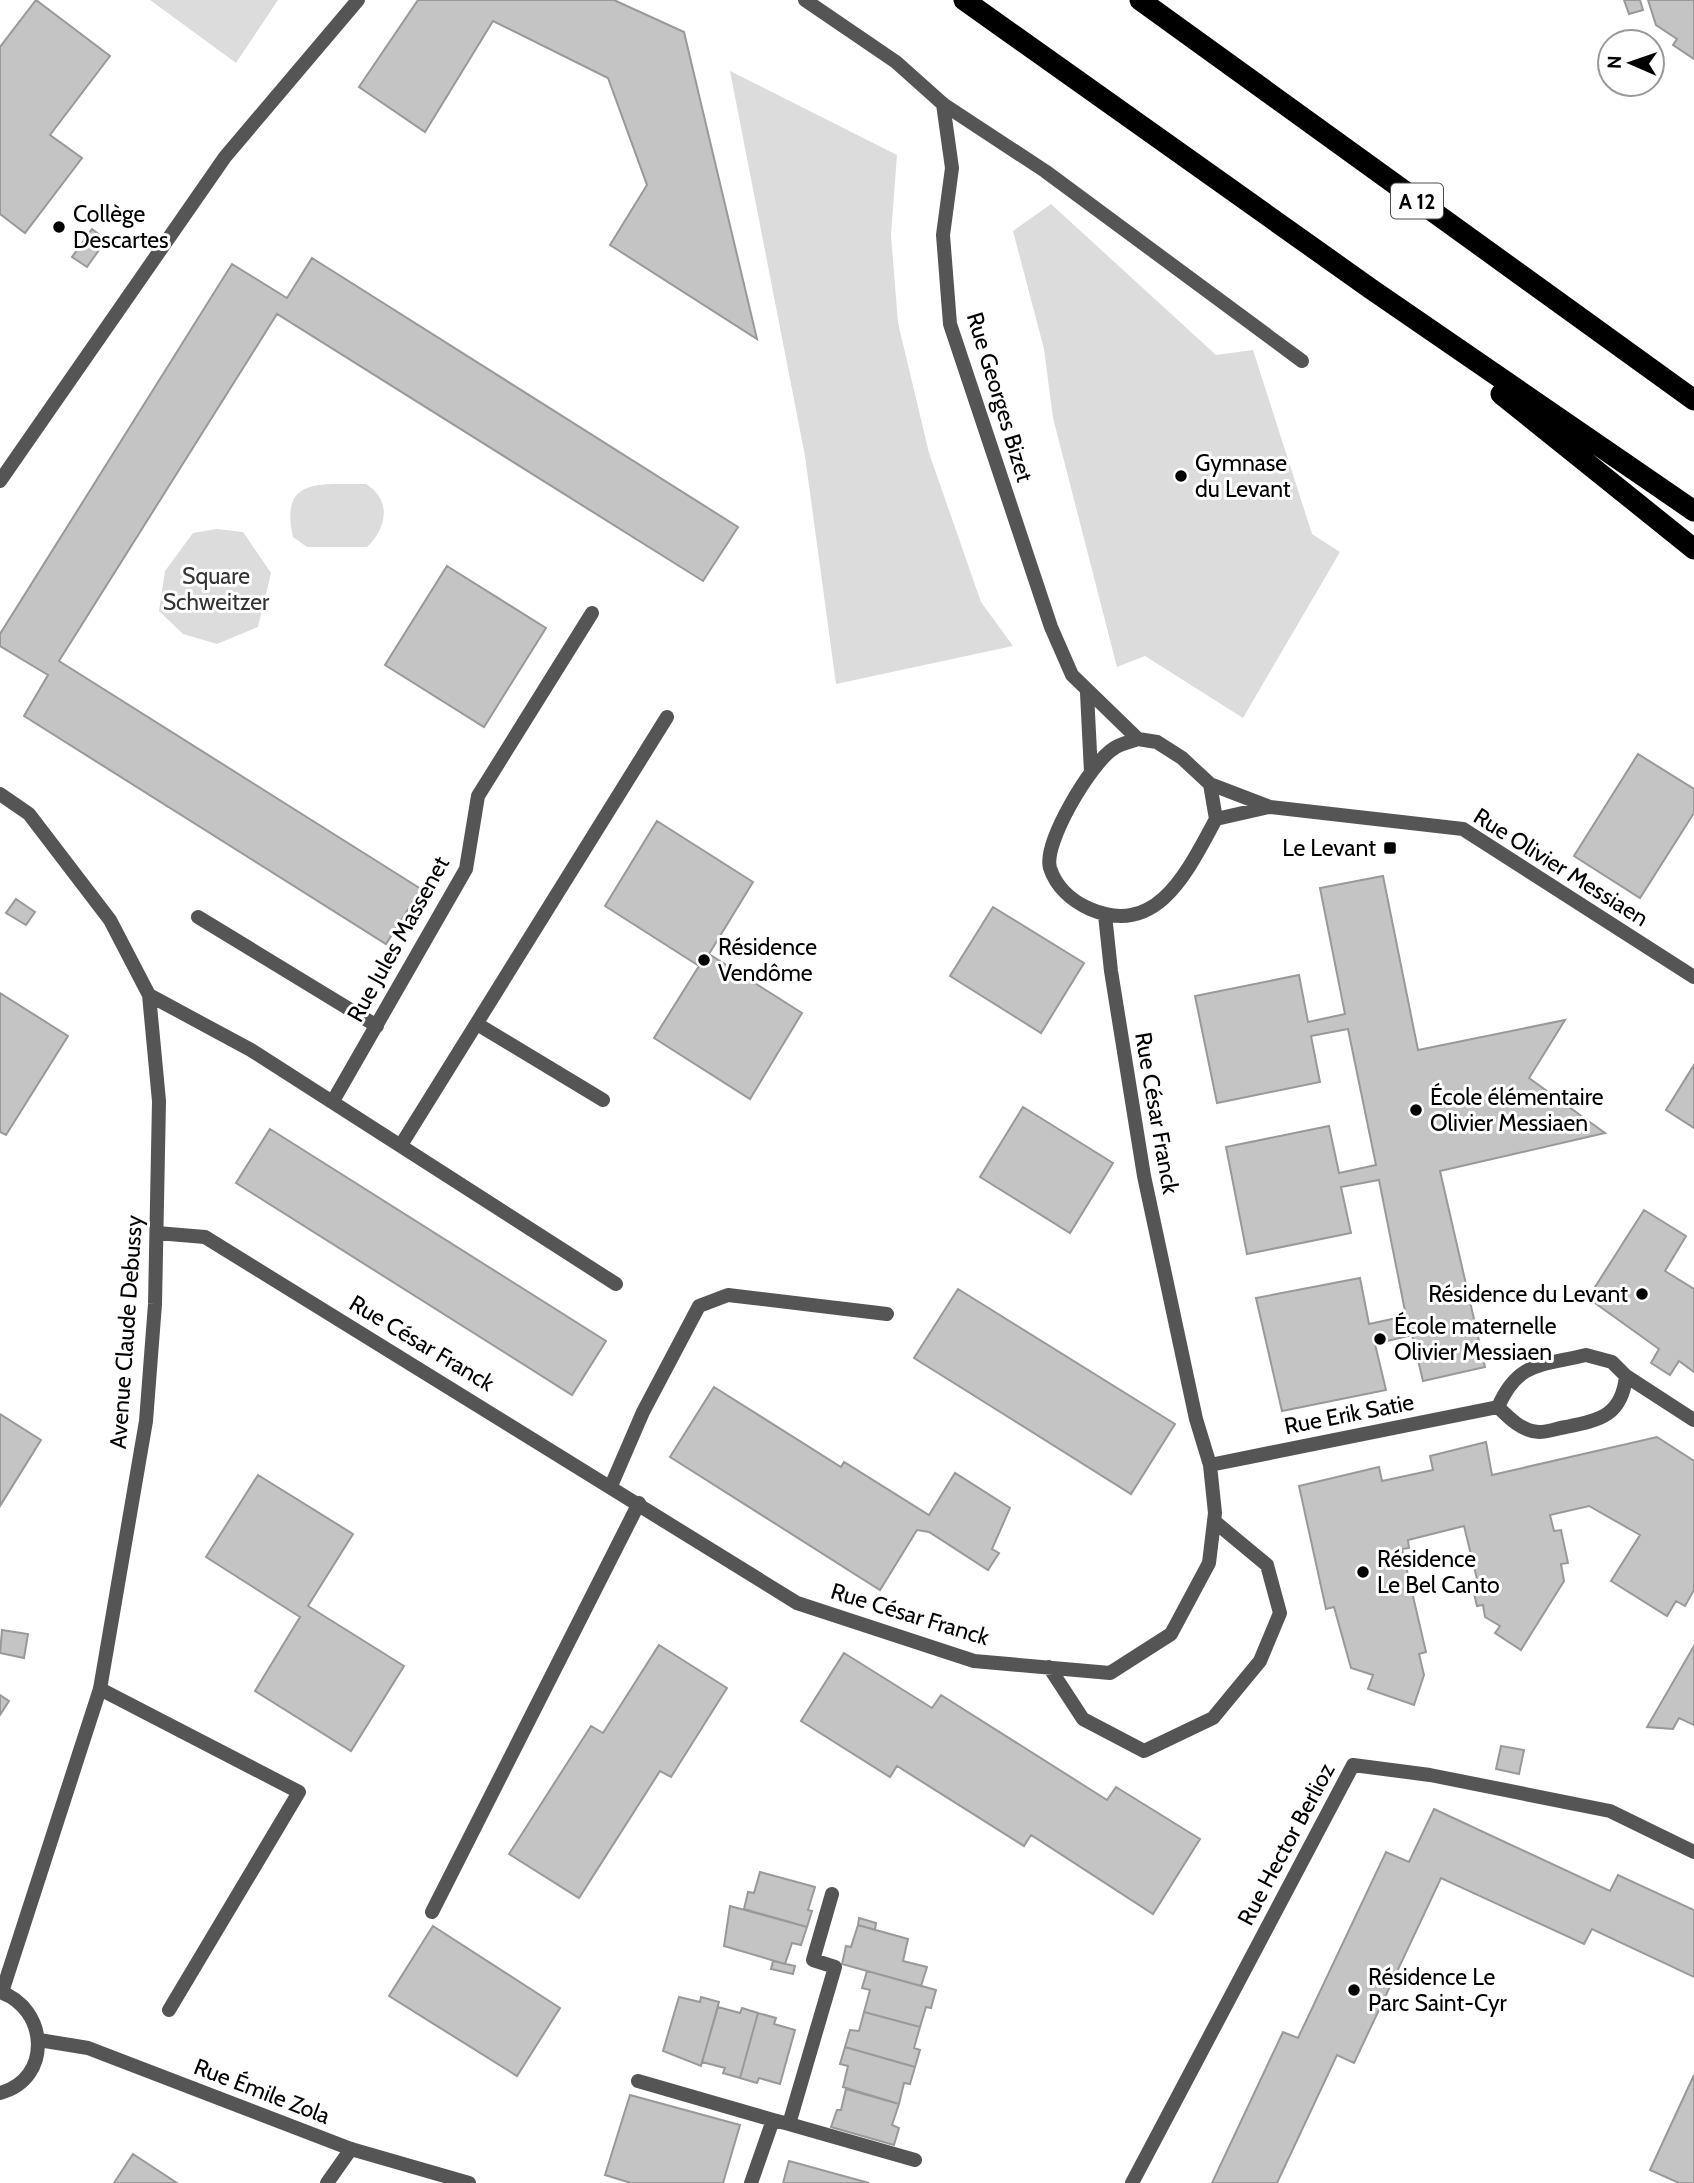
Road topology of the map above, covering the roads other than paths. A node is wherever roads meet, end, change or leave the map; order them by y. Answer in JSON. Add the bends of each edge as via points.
{"nodes":[{"id":1,"x":358,"y":0,"type":"edge"},
{"id":2,"x":805,"y":0,"type":"edge"},
{"id":3,"x":964,"y":0,"type":"edge"},
{"id":4,"x":1140,"y":0,"type":"edge"},
{"id":5,"x":943,"y":104,"type":"junction"},
{"id":6,"x":1371,"y":289,"type":"junction"},
{"id":7,"x":1303,"y":361,"type":"dead end"},
{"id":8,"x":1694,"y":400,"type":"edge"},
{"id":9,"x":0,"y":481,"type":"edge"},
{"id":10,"x":1694,"y":511,"type":"edge"},
{"id":11,"x":1694,"y":549,"type":"edge"},
{"id":12,"x":592,"y":613,"type":"dead end"},
{"id":13,"x":1087,"y":693,"type":"junction"},
{"id":14,"x":667,"y":718,"type":"dead end"},
{"id":15,"x":1138,"y":739,"type":"junction"},
{"id":16,"x":1091,"y":772,"type":"junction"},
{"id":17,"x":1210,"y":784,"type":"junction"},
{"id":18,"x":0,"y":794,"type":"edge"},
{"id":19,"x":1270,"y":807,"type":"junction"},
{"id":20,"x":1216,"y":820,"type":"junction"},
{"id":21,"x":1105,"y":915,"type":"junction"},
{"id":22,"x":198,"y":916,"type":"dead end"},
{"id":23,"x":1694,"y":977,"type":"edge"},
{"id":24,"x":149,"y":995,"type":"junction"},
{"id":25,"x":477,"y":1024,"type":"junction"},
{"id":26,"x":377,"y":1026,"type":"junction"},
{"id":27,"x":603,"y":1100,"type":"dead end"},
{"id":28,"x":333,"y":1101,"type":"junction"},
{"id":29,"x":401,"y":1145,"type":"junction"},
{"id":30,"x":157,"y":1233,"type":"junction"},
{"id":31,"x":616,"y":1284,"type":"dead end"},
{"id":32,"x":887,"y":1314,"type":"dead end"},
{"id":33,"x":1626,"y":1376,"type":"junction"},
{"id":34,"x":1498,"y":1407,"type":"junction"},
{"id":35,"x":1694,"y":1420,"type":"edge"},
{"id":36,"x":1210,"y":1465,"type":"junction"},
{"id":37,"x":611,"y":1486,"type":"junction"},
{"id":38,"x":639,"y":1503,"type":"junction"},
{"id":39,"x":1214,"y":1521,"type":"junction"},
{"id":40,"x":1049,"y":1667,"type":"junction"},
{"id":41,"x":100,"y":1689,"type":"junction"},
{"id":42,"x":1694,"y":1852,"type":"edge"},
{"id":43,"x":832,"y":1894,"type":"dead end"},
{"id":44,"x":432,"y":1912,"type":"dead end"},
{"id":45,"x":1,"y":1992,"type":"edge"},
{"id":46,"x":169,"y":2010,"type":"dead end"},
{"id":47,"x":39,"y":2040,"type":"junction"},
{"id":48,"x":638,"y":2081,"type":"dead end"},
{"id":49,"x":0,"y":2093,"type":"edge"},
{"id":50,"x":773,"y":2120,"type":"junction"},
{"id":51,"x":789,"y":2124,"type":"junction"},
{"id":52,"x":351,"y":2149,"type":"junction"},
{"id":53,"x":915,"y":2160,"type":"dead end"},
{"id":54,"x":327,"y":2183,"type":"edge"},
{"id":55,"x":469,"y":2183,"type":"edge"},
{"id":56,"x":751,"y":2183,"type":"edge"},
{"id":57,"x":1132,"y":2183,"type":"edge"}],
"edges":[{"from":1,"to":9,"type":"street","via":[[225,157]]},
{"from":2,"to":5,"type":"street","via":[[896,62]]},
{"from":3,"to":6,"type":"highway"},
{"from":4,"to":8,"type":"highway","number":"A 12"},
{"from":5,"to":7,"type":"street","via":[[1045,171]]},
{"from":5,"to":13,"type":"street","name":"Rue Georges Bizet","via":[[952,168],[943,235],[950,324],[1051,627],[1072,675]]},
{"from":6,"to":10,"type":"highway"},
{"from":6,"to":11,"type":"highway"},
{"from":12,"to":26,"type":"street","name":"Rue Jules Massenet","via":[[478,796],[466,869]]},
{"from":13,"to":15,"type":"street","name":"Rue Georges Bizet"},
{"from":13,"to":16,"type":"street"},
{"from":14,"to":25,"type":"street"},
{"from":15,"to":16,"type":"street","via":[[1113,748]]},
{"from":15,"to":17,"type":"street","via":[[1157,742]]},
{"from":16,"to":21,"type":"street","via":[[1053,837],[1049,866],[1059,887]]},
{"from":17,"to":19,"type":"street","name":"Rue Olivier Messiaen"},
{"from":17,"to":20,"type":"street"},
{"from":18,"to":24,"type":"street","name":"Avenue Claude Debussy","via":[[29,814],[110,920]]},
{"from":19,"to":20,"type":"street","name":"Rue Olivier Messiaen"},
{"from":19,"to":23,"type":"street","name":"Rue Olivier Messiaen","via":[[1463,829]]},
{"from":20,"to":21,"type":"street","via":[[1163,901],[1138,916]]},
{"from":21,"to":36,"type":"street","name":"Rue César Franck","via":[[1143,1176]]},
{"from":22,"to":26,"type":"street"},
{"from":24,"to":28,"type":"street"},
{"from":24,"to":30,"type":"street","name":"Avenue Claude Debussy","via":[[159,1101]]},
{"from":25,"to":27,"type":"street"},
{"from":25,"to":29,"type":"street"},
{"from":26,"to":28,"type":"street","name":"Rue Jules Massenet"},
{"from":28,"to":29,"type":"street"},
{"from":29,"to":31,"type":"street"},
{"from":30,"to":37,"type":"street","name":"Rue César Franck","via":[[205,1237]]},
{"from":30,"to":41,"type":"street","name":"Avenue Claude Debussy","via":[[146,1421]]},
{"from":32,"to":37,"type":"street","via":[[728,1295],[699,1306],[643,1412]]},
{"from":33,"to":34,"type":"street","via":[[1612,1363],[1586,1355],[1522,1371],[1507,1385]]},
{"from":33,"to":34,"type":"street","via":[[1616,1407],[1597,1420],[1538,1432],[1514,1423]]},
{"from":33,"to":35,"type":"street"},
{"from":34,"to":36,"type":"street","name":"Rue Erik Satie"},
{"from":36,"to":39,"type":"street","name":"Rue César Franck"},
{"from":37,"to":38,"type":"street","name":"Rue César Franck"},
{"from":38,"to":40,"type":"street","name":"Rue César Franck","via":[[797,1603],[974,1661]]},
{"from":38,"to":44,"type":"street"},
{"from":39,"to":40,"type":"street","name":"Rue César Franck","via":[[1209,1563],[1171,1634],[1110,1673]]},
{"from":39,"to":40,"type":"street","via":[[1267,1565],[1280,1613],[1260,1661],[1213,1718],[1144,1752],[1083,1719]]},
{"from":41,"to":45,"type":"street","name":"Avenue Claude Debussy"},
{"from":41,"to":46,"type":"street","via":[[299,1792]]},
{"from":42,"to":57,"type":"street","name":"Rue Hector Berlioz","via":[[1610,1811],[1430,1775],[1353,1765]]},
{"from":43,"to":51,"type":"street","via":[[813,1960],[835,1967]]},
{"from":45,"to":47,"type":"street","via":[[28,2010]]},
{"from":47,"to":49,"type":"street","via":[[31,2071],[21,2083]]},
{"from":47,"to":52,"type":"street","name":"Rue Émile Zola","via":[[88,2048]]},
{"from":48,"to":50,"type":"street"},
{"from":50,"to":51,"type":"street"},
{"from":50,"to":56,"type":"street"},
{"from":51,"to":53,"type":"street"},
{"from":52,"to":54,"type":"street"},
{"from":52,"to":55,"type":"street","name":"Rue Émile Zola"}]}
